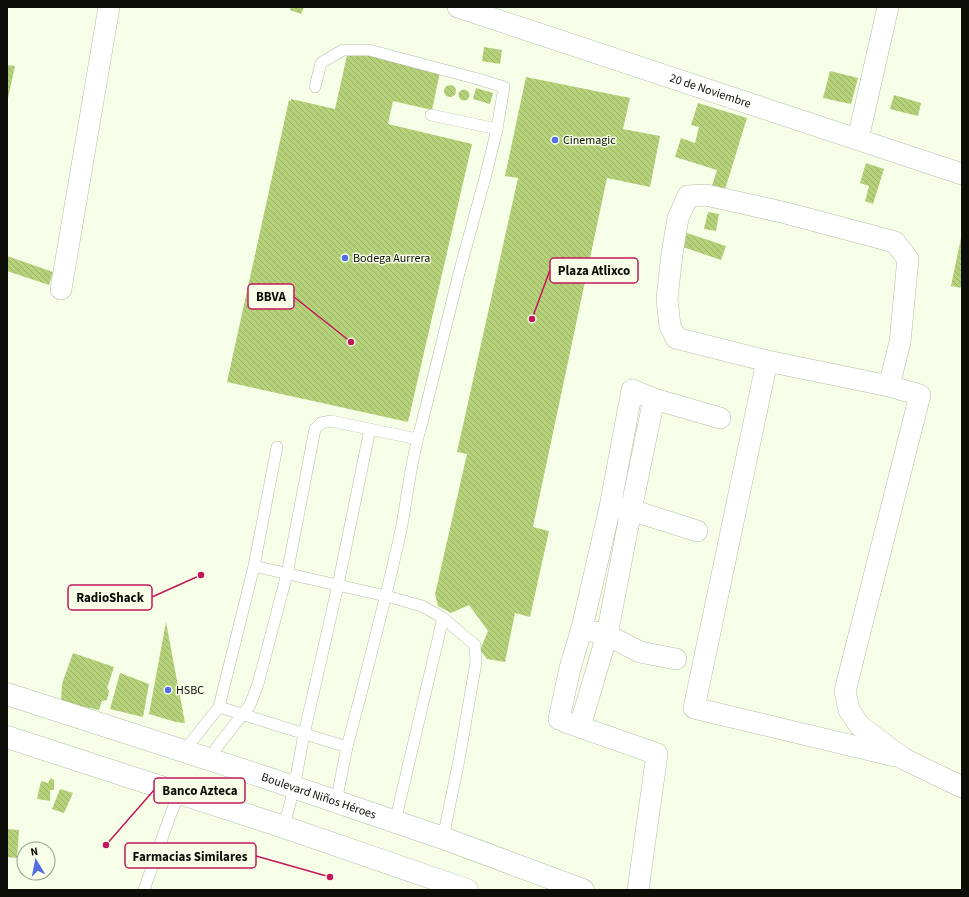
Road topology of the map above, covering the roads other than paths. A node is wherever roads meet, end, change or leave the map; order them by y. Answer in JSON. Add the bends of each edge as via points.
{"nodes":[{"id":1,"x":109,"y":7,"type":"edge"},
{"id":2,"x":458,"y":7,"type":"edge"},
{"id":3,"x":888,"y":7,"type":"edge"},
{"id":4,"x":315,"y":87,"type":"dead end"},
{"id":5,"x":431,"y":115,"type":"dead end"},
{"id":6,"x":497,"y":130,"type":"junction"},
{"id":7,"x":858,"y":139,"type":"junction"},
{"id":8,"x":962,"y":174,"type":"edge"},
{"id":9,"x":60,"y":289,"type":"dead end"},
{"id":10,"x":767,"y":361,"type":"junction"},
{"id":11,"x":889,"y":386,"type":"junction"},
{"id":12,"x":654,"y":399,"type":"junction"},
{"id":13,"x":720,"y":418,"type":"dead end"},
{"id":14,"x":370,"y":429,"type":"junction"},
{"id":15,"x":417,"y":439,"type":"junction"},
{"id":16,"x":277,"y":447,"type":"dead end"},
{"id":17,"x":610,"y":506,"type":"junction"},
{"id":18,"x":631,"y":510,"type":"junction"},
{"id":19,"x":697,"y":531,"type":"dead end"},
{"id":20,"x":254,"y":566,"type":"junction"},
{"id":21,"x":287,"y":574,"type":"junction"},
{"id":22,"x":338,"y":585,"type":"junction"},
{"id":23,"x":386,"y":596,"type":"junction"},
{"id":24,"x":443,"y":618,"type":"junction"},
{"id":25,"x":582,"y":628,"type":"junction"},
{"id":26,"x":607,"y":635,"type":"junction"},
{"id":27,"x":676,"y":659,"type":"dead end"},
{"id":28,"x":7,"y":694,"type":"edge"},
{"id":29,"x":219,"y":707,"type":"junction"},
{"id":30,"x":243,"y":715,"type":"junction"},
{"id":31,"x":580,"y":726,"type":"junction"},
{"id":32,"x":304,"y":734,"type":"junction"},
{"id":33,"x":7,"y":737,"type":"edge"},
{"id":34,"x":347,"y":747,"type":"junction"},
{"id":35,"x":184,"y":751,"type":"junction"},
{"id":36,"x":904,"y":759,"type":"junction"},
{"id":37,"x":209,"y":760,"type":"junction"},
{"id":38,"x":962,"y":787,"type":"edge"},
{"id":39,"x":294,"y":788,"type":"junction"},
{"id":40,"x":179,"y":793,"type":"junction"},
{"id":41,"x":336,"y":802,"type":"junction"},
{"id":42,"x":395,"y":822,"type":"junction"},
{"id":43,"x":284,"y":827,"type":"junction"},
{"id":44,"x":443,"y":838,"type":"junction"},
{"id":45,"x":144,"y":890,"type":"edge"},
{"id":46,"x":467,"y":890,"type":"edge"},
{"id":47,"x":581,"y":890,"type":"edge"},
{"id":48,"x":638,"y":890,"type":"edge"}],
"edges":[{"from":1,"to":9,"type":"street"},
{"from":2,"to":7,"type":"street","name":"20 de Noviembre"},
{"from":3,"to":7,"type":"street"},
{"from":4,"to":6,"type":"lane","via":[[321,63],[343,50],[369,50],[504,87]]},
{"from":5,"to":6,"type":"lane"},
{"from":6,"to":15,"type":"lane"},
{"from":7,"to":8,"type":"street","name":"20 de Noviembre"},
{"from":10,"to":11,"type":"street"},
{"from":10,"to":11,"type":"street","via":[[676,338],[670,326],[667,299],[672,254],[678,218],[688,196],[706,195],[895,242],[908,259],[900,342]]},
{"from":10,"to":36,"type":"street","via":[[694,708]]},
{"from":11,"to":36,"type":"street","via":[[920,395],[845,692],[849,710],[860,726]]},
{"from":12,"to":13,"type":"street"},
{"from":12,"to":17,"type":"street","via":[[632,390]]},
{"from":12,"to":18,"type":"street"},
{"from":14,"to":15,"type":"lane"},
{"from":14,"to":21,"type":"lane","via":[[331,420],[321,423],[315,429]]},
{"from":14,"to":22,"type":"lane"},
{"from":15,"to":23,"type":"lane"},
{"from":16,"to":20,"type":"lane"},
{"from":17,"to":18,"type":"street"},
{"from":17,"to":25,"type":"street"},
{"from":18,"to":19,"type":"street"},
{"from":18,"to":26,"type":"street"},
{"from":20,"to":21,"type":"lane"},
{"from":20,"to":29,"type":"lane"},
{"from":21,"to":22,"type":"lane"},
{"from":21,"to":30,"type":"lane","via":[[258,684]]},
{"from":22,"to":23,"type":"lane"},
{"from":22,"to":32,"type":"lane"},
{"from":23,"to":24,"type":"lane","via":[[422,606]]},
{"from":23,"to":34,"type":"lane"},
{"from":24,"to":42,"type":"lane"},
{"from":24,"to":44,"type":"lane","via":[[475,645],[476,662]]},
{"from":25,"to":26,"type":"street"},
{"from":25,"to":31,"type":"street","via":[[553,718]]},
{"from":26,"to":27,"type":"street","via":[[640,652]]},
{"from":26,"to":31,"type":"street"},
{"from":28,"to":35,"type":"main road","name":"Boulevard Niños Héroes"},
{"from":29,"to":30,"type":"lane"},
{"from":29,"to":35,"type":"lane"},
{"from":30,"to":32,"type":"lane"},
{"from":30,"to":37,"type":"lane"},
{"from":31,"to":48,"type":"street","via":[[656,754]]},
{"from":32,"to":34,"type":"lane"},
{"from":32,"to":39,"type":"lane"},
{"from":33,"to":40,"type":"main road"},
{"from":34,"to":41,"type":"lane"},
{"from":35,"to":37,"type":"main road","name":"Boulevard Niños Héroes"},
{"from":36,"to":38,"type":"street"},
{"from":37,"to":39,"type":"main road","name":"Boulevard Niños Héroes"},
{"from":39,"to":41,"type":"main road","name":"Boulevard Niños Héroes"},
{"from":39,"to":43,"type":"lane"},
{"from":40,"to":43,"type":"main road"},
{"from":40,"to":45,"type":"lane"},
{"from":41,"to":42,"type":"main road","name":"Boulevard Niños Héroes"},
{"from":42,"to":44,"type":"main road","name":"Boulevard Niños Héroes"},
{"from":43,"to":46,"type":"main road"},
{"from":44,"to":47,"type":"main road","name":"Boulevard Niños Héroes"}]}
